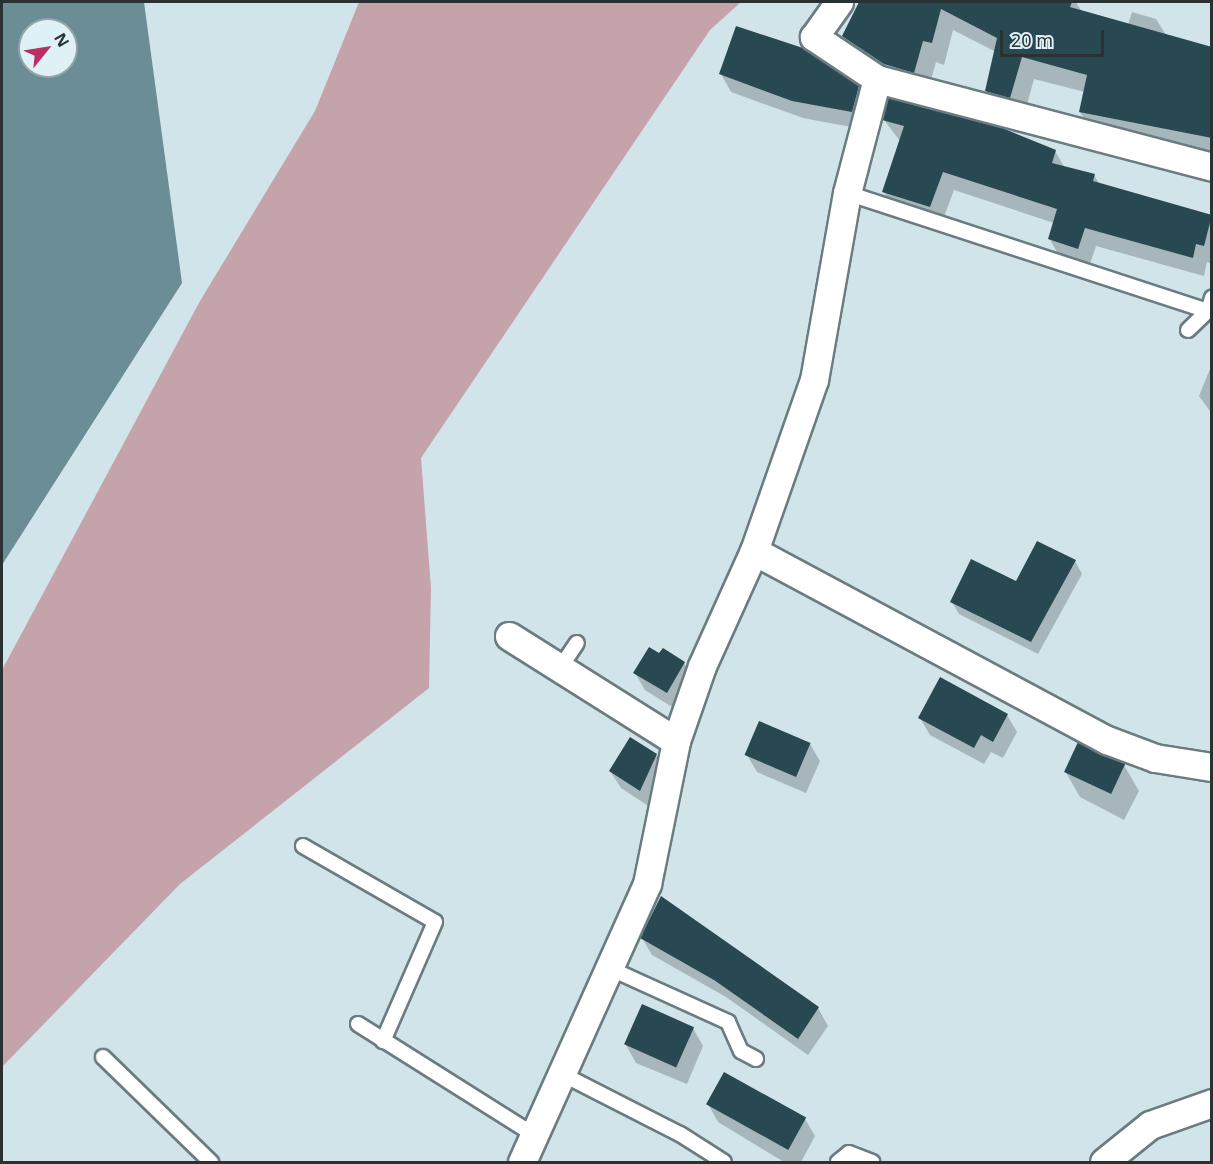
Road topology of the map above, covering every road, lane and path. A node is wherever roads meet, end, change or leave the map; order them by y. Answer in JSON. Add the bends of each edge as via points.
{"nodes":[{"id":1,"x":839,"y":2,"type":"edge"},
{"id":2,"x":878,"y":79,"type":"junction"},
{"id":3,"x":1212,"y":167,"type":"edge"},
{"id":4,"x":847,"y":193,"type":"junction"},
{"id":5,"x":1210,"y":304,"type":"edge"},
{"id":6,"x":1188,"y":330,"type":"dead end"},
{"id":7,"x":754,"y":551,"type":"junction"},
{"id":8,"x":509,"y":636,"type":"dead end"},
{"id":9,"x":577,"y":643,"type":"dead end"},
{"id":10,"x":560,"y":668,"type":"junction"},
{"id":11,"x":676,"y":741,"type":"junction"},
{"id":12,"x":1212,"y":767,"type":"edge"},
{"id":13,"x":303,"y":846,"type":"dead end"},
{"id":14,"x":609,"y":968,"type":"junction"},
{"id":15,"x":358,"y":1024,"type":"dead end"},
{"id":16,"x":383,"y":1041,"type":"junction"},
{"id":17,"x":103,"y":1058,"type":"dead end"},
{"id":18,"x":756,"y":1059,"type":"dead end"},
{"id":19,"x":562,"y":1074,"type":"junction"},
{"id":20,"x":1212,"y":1103,"type":"edge"},
{"id":21,"x":534,"y":1135,"type":"junction"},
{"id":22,"x":211,"y":1162,"type":"edge"},
{"id":23,"x":522,"y":1162,"type":"edge"},
{"id":24,"x":724,"y":1162,"type":"edge"},
{"id":25,"x":838,"y":1162,"type":"edge"},
{"id":26,"x":872,"y":1162,"type":"edge"},
{"id":27,"x":1104,"y":1162,"type":"edge"}],
"edges":[{"from":1,"to":2,"type":"street","via":[[814,37]]},
{"from":2,"to":3,"type":"street"},
{"from":2,"to":4,"type":"street"},
{"from":4,"to":5,"type":"lane"},
{"from":4,"to":7,"type":"street","via":[[814,380]]},
{"from":5,"to":6,"type":"lane"},
{"from":7,"to":11,"type":"street","via":[[702,666]]},
{"from":7,"to":12,"type":"street","via":[[1107,740],[1155,758]]},
{"from":8,"to":10,"type":"street"},
{"from":9,"to":10,"type":"lane"},
{"from":10,"to":11,"type":"street"},
{"from":11,"to":14,"type":"street","via":[[647,884]]},
{"from":13,"to":16,"type":"lane","via":[[435,922]]},
{"from":14,"to":18,"type":"lane","via":[[728,1022],[741,1051]]},
{"from":14,"to":19,"type":"street"},
{"from":15,"to":16,"type":"lane"},
{"from":16,"to":21,"type":"lane"},
{"from":17,"to":22,"type":"lane"},
{"from":19,"to":21,"type":"street"},
{"from":19,"to":24,"type":"lane","via":[[680,1134]]},
{"from":20,"to":27,"type":"street","via":[[1150,1125]]},
{"from":21,"to":23,"type":"street"},
{"from":25,"to":26,"type":"lane","via":[[849,1153]]}]}
